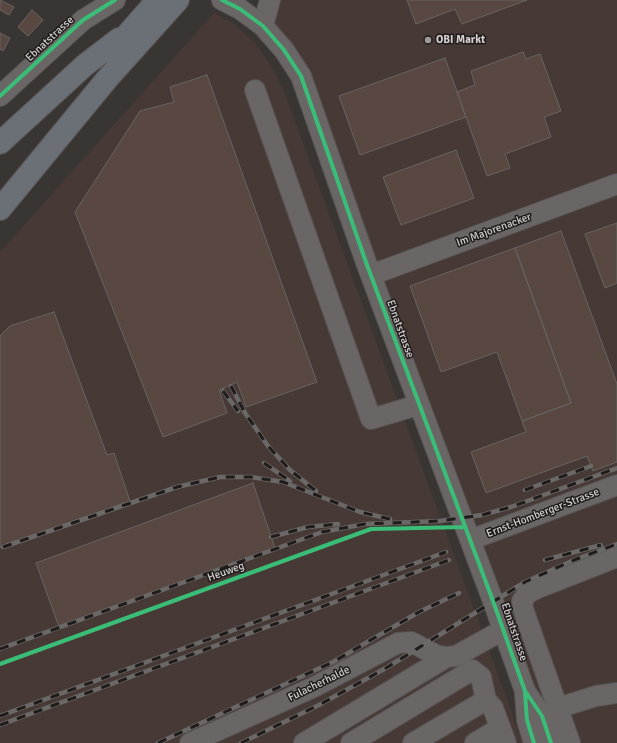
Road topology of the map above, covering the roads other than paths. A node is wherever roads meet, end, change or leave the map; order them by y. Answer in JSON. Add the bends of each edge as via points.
{"nodes":[{"id":1,"x":115,"y":0,"type":"edge"},
{"id":2,"x":158,"y":0,"type":"edge"},
{"id":3,"x":178,"y":0,"type":"edge"},
{"id":4,"x":222,"y":0,"type":"edge"},
{"id":5,"x":270,"y":0,"type":"edge"},
{"id":6,"x":263,"y":26,"type":"junction"},
{"id":7,"x":130,"y":30,"type":"junction"},
{"id":8,"x":255,"y":90,"type":"dead end"},
{"id":9,"x":0,"y":96,"type":"edge"},
{"id":10,"x":0,"y":143,"type":"edge"},
{"id":11,"x":617,"y":184,"type":"edge"},
{"id":12,"x":0,"y":188,"type":"edge"},
{"id":13,"x":0,"y":209,"type":"edge"},
{"id":14,"x":371,"y":275,"type":"junction"},
{"id":15,"x":418,"y":405,"type":"junction"},
{"id":16,"x":617,"y":485,"type":"edge"},
{"id":17,"x":470,"y":540,"type":"junction"},
{"id":18,"x":617,"y":556,"type":"edge"},
{"id":19,"x":503,"y":630,"type":"junction"},
{"id":20,"x":447,"y":657,"type":"junction"},
{"id":21,"x":524,"y":691,"type":"junction"},
{"id":22,"x":617,"y":693,"type":"edge"},
{"id":23,"x":486,"y":700,"type":"junction"},
{"id":24,"x":558,"y":708,"type":"junction"},
{"id":25,"x":503,"y":735,"type":"edge"},
{"id":26,"x":310,"y":742,"type":"edge"},
{"id":27,"x":190,"y":743,"type":"edge"},
{"id":28,"x":351,"y":743,"type":"edge"},
{"id":29,"x":413,"y":743,"type":"edge"},
{"id":30,"x":475,"y":743,"type":"edge"},
{"id":31,"x":534,"y":743,"type":"edge"},
{"id":32,"x":551,"y":743,"type":"edge"},
{"id":33,"x":570,"y":743,"type":"edge"}],
"edges":[{"from":1,"to":9,"type":"street","name":"Ebnatstrasse","via":[[83,20]]},
{"from":2,"to":7,"type":"highway"},
{"from":3,"to":13,"type":"highway","via":[[107,79]]},
{"from":4,"to":6,"type":"street","name":"Ebnatstrasse","via":[[240,9]]},
{"from":5,"to":6,"type":"street"},
{"from":6,"to":14,"type":"street","name":"Ebnatstrasse","via":[[294,64],[306,88]]},
{"from":7,"to":10,"type":"highway","via":[[85,65]]},
{"from":7,"to":12,"type":"highway"},
{"from":8,"to":15,"type":"street","via":[[371,419]]},
{"from":11,"to":14,"type":"street","name":"Im Majorenacker"},
{"from":14,"to":15,"type":"street","name":"Ebnatstrasse"},
{"from":15,"to":17,"type":"street","name":"Ebnatstrasse"},
{"from":16,"to":17,"type":"street","name":"Ernst-Homberger-Strasse"},
{"from":17,"to":19,"type":"street","name":"Ebnatstrasse"},
{"from":18,"to":24,"type":"street","via":[[538,588],[522,600]]},
{"from":19,"to":20,"type":"street","via":[[456,656]]},
{"from":19,"to":21,"type":"street","name":"Ebnatstrasse"},
{"from":20,"to":26,"type":"street"},
{"from":20,"to":27,"type":"street","name":"Fulacherhalde","via":[[438,656],[411,642],[398,643],[314,687]]},
{"from":21,"to":31,"type":"street","name":"Ebnatstrasse","via":[[527,720]]},
{"from":21,"to":32,"type":"street","name":"Ebnatstrasse","via":[[542,716]]},
{"from":22,"to":24,"type":"street","via":[[596,696]]},
{"from":23,"to":25,"type":"street"},
{"from":23,"to":28,"type":"street","via":[[481,677],[472,670]]},
{"from":23,"to":29,"type":"street"},
{"from":24,"to":33,"type":"street"},
{"from":25,"to":30,"type":"street"}]}
